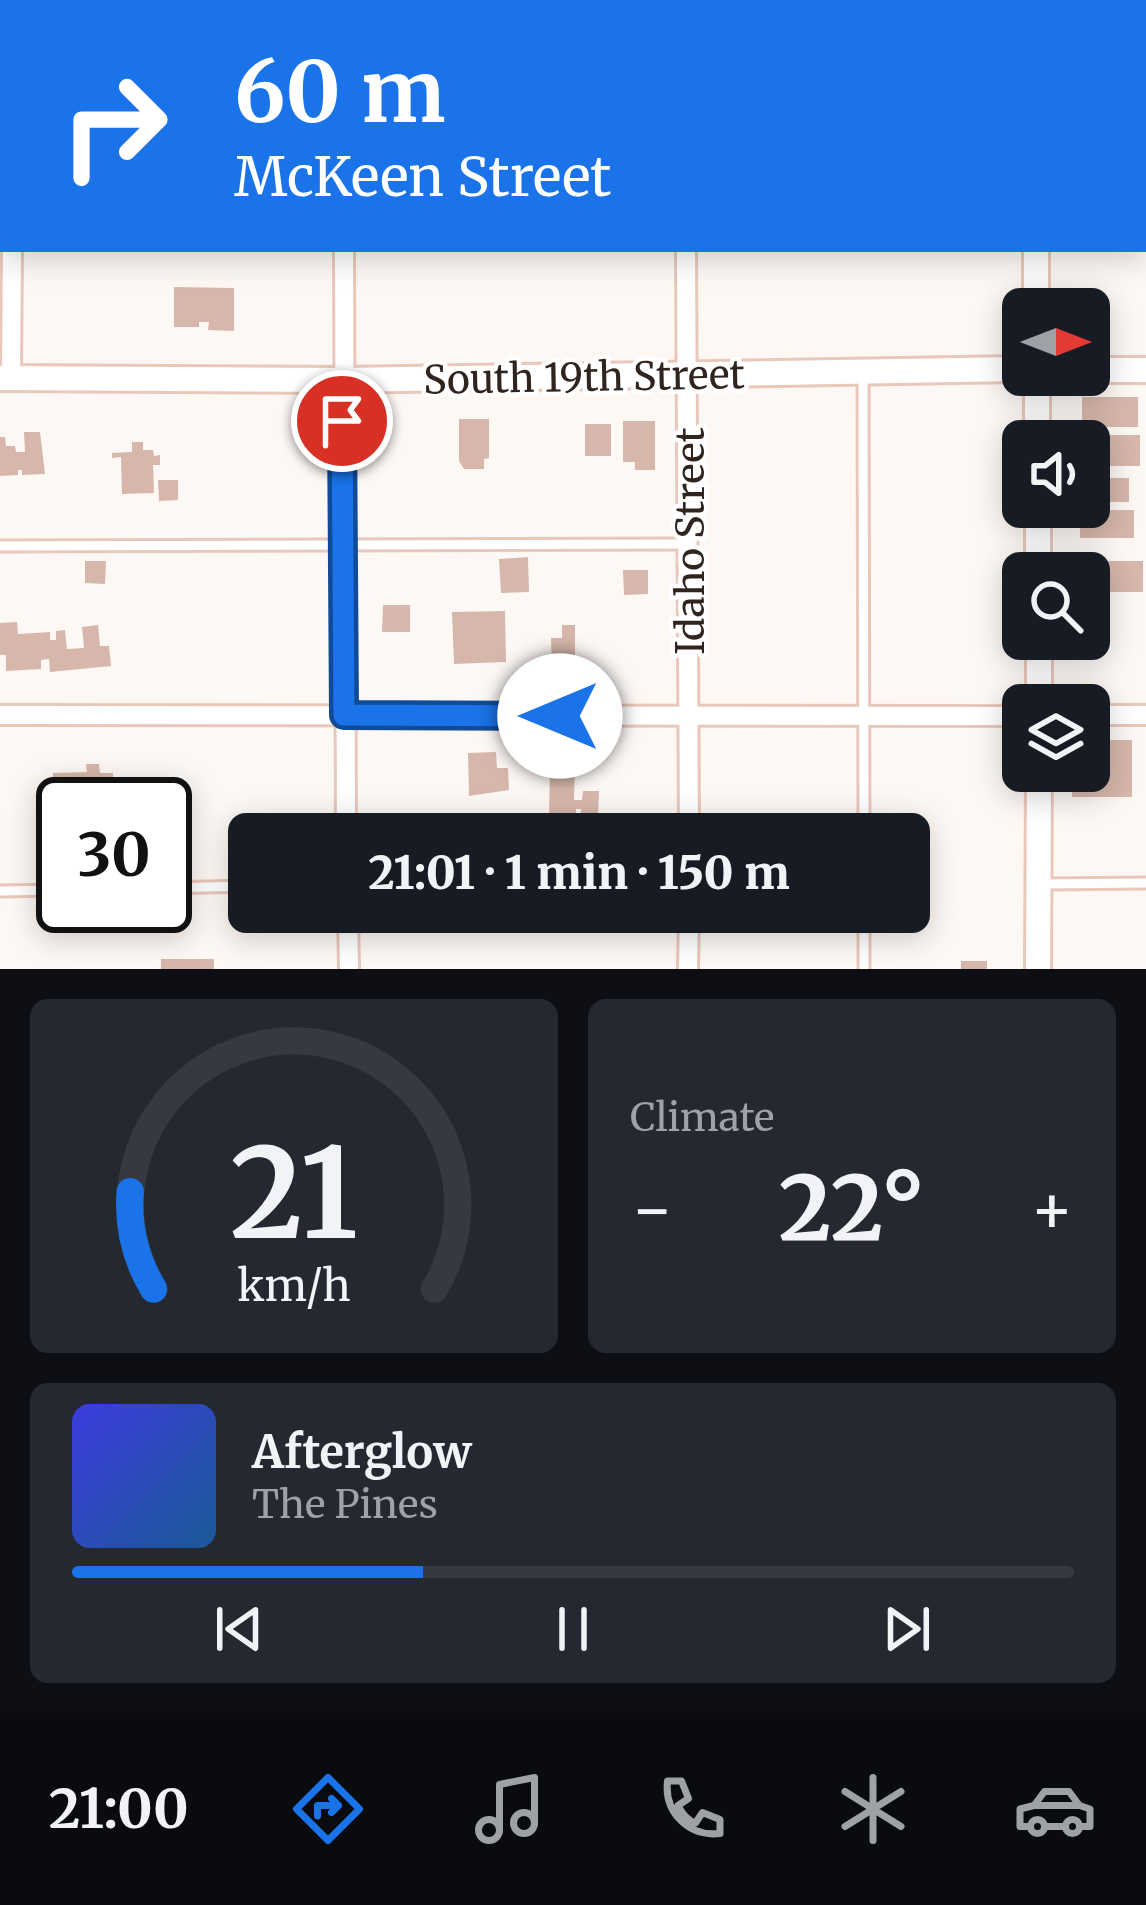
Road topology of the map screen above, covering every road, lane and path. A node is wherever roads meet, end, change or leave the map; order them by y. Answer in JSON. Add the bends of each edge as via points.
{"nodes":[{"id":1,"x":12,"y":252,"type":"edge"},
{"id":2,"x":344,"y":252,"type":"edge"},
{"id":3,"x":686,"y":252,"type":"edge"},
{"id":4,"x":1036,"y":252,"type":"edge"},
{"id":5,"x":1036,"y":288,"type":"edge"},
{"id":6,"x":1002,"y":370,"type":"edge"},
{"id":7,"x":1110,"y":370,"type":"edge"},
{"id":8,"x":1146,"y":370,"type":"edge"},
{"id":9,"x":863,"y":372,"type":"junction"},
{"id":10,"x":690,"y":375,"type":"junction"},
{"id":11,"x":6,"y":378,"type":"edge"},
{"id":12,"x":342,"y":380,"type":"junction"},
{"id":13,"x":343,"y":542,"type":"junction"},
{"id":14,"x":689,"y":544,"type":"junction"},
{"id":15,"x":0,"y":546,"type":"edge"},
{"id":16,"x":0,"y":715,"type":"edge"},
{"id":17,"x":344,"y":715,"type":"junction"},
{"id":18,"x":864,"y":716,"type":"junction"},
{"id":19,"x":1002,"y":716,"type":"edge"},
{"id":20,"x":1110,"y":716,"type":"edge"},
{"id":21,"x":1146,"y":716,"type":"edge"},
{"id":22,"x":690,"y":717,"type":"junction"},
{"id":23,"x":1039,"y":792,"type":"edge"},
{"id":24,"x":346,"y":813,"type":"edge"},
{"id":25,"x":689,"y":813,"type":"edge"},
{"id":26,"x":864,"y":813,"type":"edge"},
{"id":27,"x":1146,"y":883,"type":"edge"},
{"id":28,"x":1039,"y":884,"type":"junction"},
{"id":29,"x":228,"y":886,"type":"edge"},
{"id":30,"x":192,"y":887,"type":"edge"},
{"id":31,"x":36,"y":890,"type":"edge"},
{"id":32,"x":0,"y":891,"type":"edge"},
{"id":33,"x":348,"y":933,"type":"edge"},
{"id":34,"x":688,"y":933,"type":"edge"},
{"id":35,"x":864,"y":933,"type":"edge"},
{"id":36,"x":349,"y":969,"type":"edge"},
{"id":37,"x":688,"y":969,"type":"edge"},
{"id":38,"x":864,"y":969,"type":"edge"},
{"id":39,"x":1039,"y":969,"type":"edge"}],
"edges":[{"from":1,"to":11,"type":"street"},
{"from":2,"to":12,"type":"street"},
{"from":3,"to":10,"type":"street","name":"Idaho Street"},
{"from":4,"to":5,"type":"street"},
{"from":6,"to":9,"type":"street","name":"South 19th Street"},
{"from":7,"to":8,"type":"street"},
{"from":9,"to":10,"type":"street","name":"South 19th Street"},
{"from":9,"to":18,"type":"lane"},
{"from":10,"to":12,"type":"street","name":"South 19th Street"},
{"from":10,"to":14,"type":"street","name":"Idaho Street"},
{"from":11,"to":12,"type":"street","name":"South 19th Street"},
{"from":12,"to":13,"type":"street"},
{"from":13,"to":14,"type":"lane"},
{"from":13,"to":15,"type":"lane"},
{"from":13,"to":17,"type":"street"},
{"from":14,"to":22,"type":"street","name":"Idaho Street"},
{"from":16,"to":17,"type":"street"},
{"from":17,"to":22,"type":"street"},
{"from":17,"to":24,"type":"street"},
{"from":18,"to":19,"type":"street"},
{"from":18,"to":22,"type":"street"},
{"from":18,"to":26,"type":"lane"},
{"from":20,"to":21,"type":"street"},
{"from":22,"to":25,"type":"street","name":"Idaho Street"},
{"from":23,"to":28,"type":"street"},
{"from":27,"to":28,"type":"lane"},
{"from":28,"to":39,"type":"street"},
{"from":29,"to":30,"type":"lane"},
{"from":31,"to":32,"type":"lane"},
{"from":33,"to":36,"type":"street"},
{"from":34,"to":37,"type":"street"},
{"from":35,"to":38,"type":"lane"}]}
